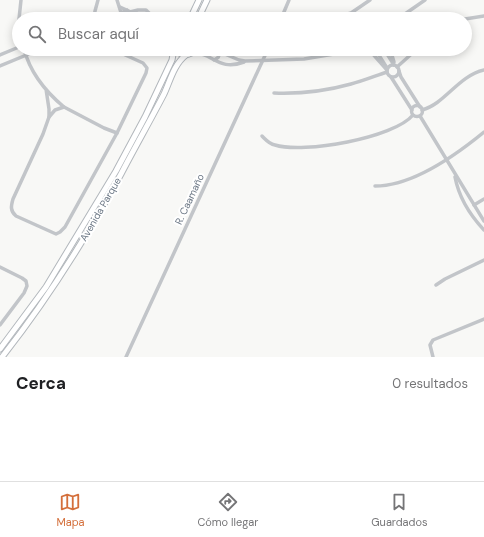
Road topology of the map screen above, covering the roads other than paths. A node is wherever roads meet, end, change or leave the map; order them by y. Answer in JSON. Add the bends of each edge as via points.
{"nodes":[{"id":1,"x":21,"y":0,"type":"edge"},
{"id":2,"x":98,"y":0,"type":"edge"},
{"id":3,"x":117,"y":0,"type":"edge"},
{"id":4,"x":199,"y":0,"type":"edge"},
{"id":5,"x":206,"y":0,"type":"edge"},
{"id":6,"x":289,"y":0,"type":"edge"},
{"id":7,"x":370,"y":0,"type":"edge"},
{"id":8,"x":424,"y":0,"type":"edge"},
{"id":9,"x":120,"y":7,"type":"junction"},
{"id":10,"x":128,"y":11,"type":"joint"},
{"id":11,"x":20,"y":12,"type":"edge"},
{"id":12,"x":95,"y":12,"type":"edge"},
{"id":13,"x":121,"y":12,"type":"edge"},
{"id":14,"x":148,"y":12,"type":"edge"},
{"id":15,"x":193,"y":12,"type":"edge"},
{"id":16,"x":201,"y":12,"type":"edge"},
{"id":17,"x":284,"y":12,"type":"edge"},
{"id":18,"x":352,"y":12,"type":"edge"},
{"id":19,"x":409,"y":12,"type":"edge"},
{"id":20,"x":484,"y":16,"type":"edge"},
{"id":21,"x":472,"y":18,"type":"edge"},
{"id":22,"x":12,"y":50,"type":"edge"},
{"id":23,"x":0,"y":55,"type":"edge"},
{"id":24,"x":26,"y":56,"type":"joint"},
{"id":25,"x":128,"y":56,"type":"edge"},
{"id":26,"x":173,"y":56,"type":"edge"},
{"id":27,"x":185,"y":56,"type":"edge"},
{"id":28,"x":205,"y":56,"type":"edge"},
{"id":29,"x":220,"y":56,"type":"edge"},
{"id":30,"x":229,"y":56,"type":"edge"},
{"id":31,"x":265,"y":56,"type":"edge"},
{"id":32,"x":321,"y":56,"type":"edge"},
{"id":33,"x":374,"y":56,"type":"edge"},
{"id":34,"x":379,"y":56,"type":"edge"},
{"id":35,"x":388,"y":56,"type":"edge"},
{"id":36,"x":392,"y":56,"type":"edge"},
{"id":37,"x":409,"y":56,"type":"edge"},
{"id":38,"x":214,"y":60,"type":"junction"},
{"id":39,"x":263,"y":60,"type":"junction"},
{"id":40,"x":245,"y":61,"type":"junction"},
{"id":41,"x":0,"y":66,"type":"edge"},
{"id":42,"x":396,"y":67,"type":"junction"},
{"id":43,"x":387,"y":70,"type":"junction"},
{"id":44,"x":484,"y":70,"type":"edge"},
{"id":45,"x":391,"y":77,"type":"junction"},
{"id":46,"x":46,"y":89,"type":"junction"},
{"id":47,"x":274,"y":93,"type":"dead end"},
{"id":48,"x":64,"y":106,"type":"junction"},
{"id":49,"x":421,"y":108,"type":"junction"},
{"id":50,"x":412,"y":110,"type":"junction"},
{"id":51,"x":413,"y":115,"type":"junction"},
{"id":52,"x":420,"y":116,"type":"junction"},
{"id":53,"x":49,"y":117,"type":"junction"},
{"id":54,"x":484,"y":132,"type":"edge"},
{"id":55,"x":117,"y":133,"type":"junction"},
{"id":56,"x":262,"y":136,"type":"dead end"},
{"id":57,"x":446,"y":160,"type":"junction"},
{"id":58,"x":455,"y":174,"type":"junction"},
{"id":59,"x":375,"y":186,"type":"dead end"},
{"id":60,"x":468,"y":194,"type":"junction"},
{"id":61,"x":461,"y":198,"type":"junction"},
{"id":62,"x":484,"y":199,"type":"edge"},
{"id":63,"x":474,"y":205,"type":"junction"},
{"id":64,"x":481,"y":216,"type":"junction"},
{"id":65,"x":475,"y":220,"type":"junction"},
{"id":66,"x":484,"y":221,"type":"edge"},
{"id":67,"x":484,"y":230,"type":"edge"},
{"id":68,"x":484,"y":260,"type":"edge"},
{"id":69,"x":0,"y":267,"type":"edge"},
{"id":70,"x":436,"y":285,"type":"dead end"},
{"id":71,"x":484,"y":319,"type":"edge"},
{"id":72,"x":0,"y":325,"type":"edge"},
{"id":73,"x":0,"y":349,"type":"edge"},
{"id":74,"x":2,"y":357,"type":"edge"},
{"id":75,"x":126,"y":357,"type":"edge"},
{"id":76,"x":432,"y":357,"type":"edge"}],
"edges":[{"from":1,"to":11,"type":"street"},
{"from":2,"to":12,"type":"street"},
{"from":3,"to":9,"type":"street"},
{"from":4,"to":15,"type":"street"},
{"from":5,"to":16,"type":"street"},
{"from":6,"to":17,"type":"street"},
{"from":7,"to":18,"type":"street"},
{"from":8,"to":19,"type":"street"},
{"from":9,"to":10,"type":"street"},
{"from":9,"to":13,"type":"street"},
{"from":10,"to":14,"type":"street"},
{"from":20,"to":21,"type":"street"},
{"from":22,"to":23,"type":"street"},
{"from":24,"to":41,"type":"street"},
{"from":24,"to":46,"type":"street"},
{"from":25,"to":55,"type":"street","via":[[143,63],[146,73]]},
{"from":26,"to":73,"type":"street","name":"Avenida Parque","via":[[116,170],[56,272]]},
{"from":27,"to":74,"type":"street","name":"Avenida Parque","via":[[178,63],[120,176],[73,256]]},
{"from":28,"to":38,"type":"street"},
{"from":29,"to":38,"type":"street"},
{"from":30,"to":40,"type":"street"},
{"from":31,"to":39,"type":"street","name":"R. Caamaño"},
{"from":32,"to":39,"type":"street","via":[[292,60]]},
{"from":33,"to":43,"type":"street"},
{"from":34,"to":43,"type":"street"},
{"from":35,"to":42,"type":"street"},
{"from":36,"to":42,"type":"street"},
{"from":37,"to":42,"type":"street"},
{"from":38,"to":40,"type":"street","via":[[228,65]]},
{"from":39,"to":40,"type":"street"},
{"from":39,"to":75,"type":"street","name":"R. Caamaño"},
{"from":42,"to":43,"type":"street","via":[[390,66]]},
{"from":42,"to":45,"type":"street","via":[[396,76]]},
{"from":42,"to":49,"type":"street"},
{"from":43,"to":45,"type":"street"},
{"from":43,"to":47,"type":"street","via":[[352,84],[324,90],[294,94]]},
{"from":44,"to":49,"type":"street","via":[[470,75],[430,106]]},
{"from":45,"to":50,"type":"street"},
{"from":46,"to":48,"type":"street"},
{"from":46,"to":53,"type":"street"},
{"from":48,"to":53,"type":"street","via":[[55,110]]},
{"from":48,"to":55,"type":"street"},
{"from":49,"to":50,"type":"street","via":[[415,107]]},
{"from":49,"to":52,"type":"street"},
{"from":50,"to":51,"type":"street"},
{"from":51,"to":52,"type":"street"},
{"from":51,"to":56,"type":"street","via":[[399,125],[376,134],[327,145],[277,146]]},
{"from":52,"to":57,"type":"street"},
{"from":53,"to":55,"type":"street","via":[[11,208],[16,216],[54,233],[65,227]]},
{"from":54,"to":57,"type":"street"},
{"from":57,"to":58,"type":"street"},
{"from":57,"to":59,"type":"street","via":[[392,185]]},
{"from":58,"to":60,"type":"street"},
{"from":58,"to":61,"type":"street"},
{"from":60,"to":61,"type":"street"},
{"from":60,"to":63,"type":"street"},
{"from":61,"to":65,"type":"street"},
{"from":62,"to":63,"type":"street"},
{"from":63,"to":64,"type":"street"},
{"from":64,"to":65,"type":"street"},
{"from":64,"to":66,"type":"street"},
{"from":65,"to":67,"type":"street"},
{"from":68,"to":70,"type":"street"},
{"from":69,"to":72,"type":"street","via":[[22,278],[27,286]]},
{"from":71,"to":76,"type":"street","via":[[433,340],[430,345]]}]}
